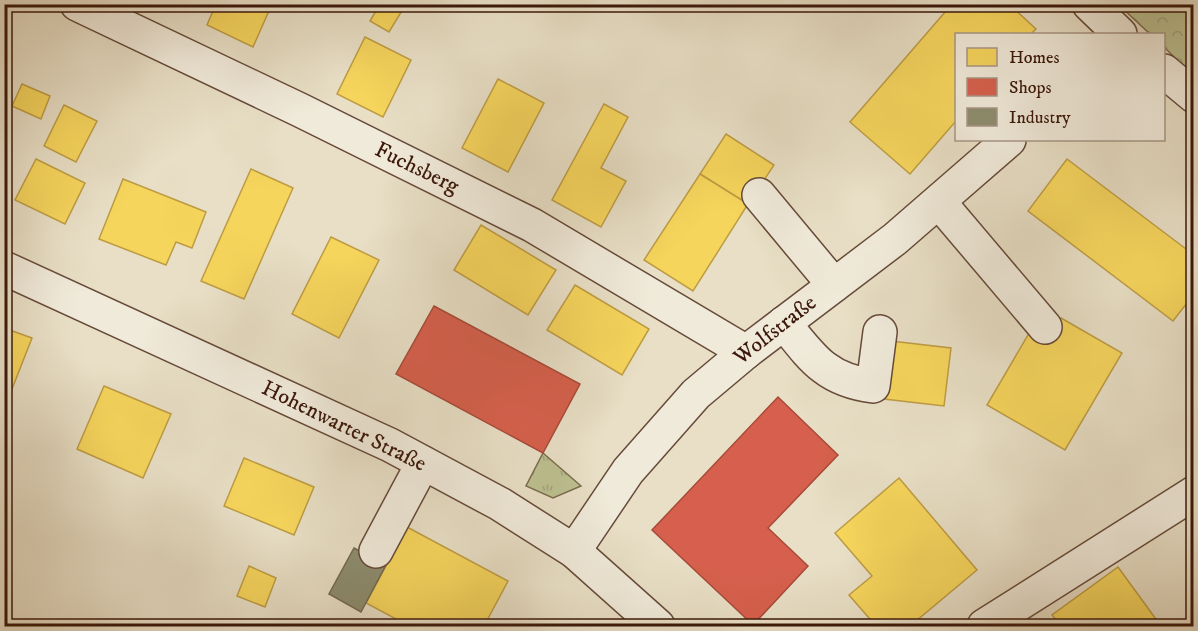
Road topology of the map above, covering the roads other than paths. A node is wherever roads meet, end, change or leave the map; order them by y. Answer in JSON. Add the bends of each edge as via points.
{"nodes":[{"id":1,"x":78,"y":4,"type":"edge"},
{"id":2,"x":1089,"y":4,"type":"edge"},
{"id":3,"x":1119,"y":33,"type":"edge"},
{"id":4,"x":1165,"y":72,"type":"edge"},
{"id":5,"x":1194,"y":96,"type":"edge"},
{"id":6,"x":1008,"y":141,"type":"edge"},
{"id":7,"x":759,"y":195,"type":"dead end"},
{"id":8,"x":939,"y":202,"type":"junction"},
{"id":9,"x":4,"y":268,"type":"edge"},
{"id":10,"x":834,"y":285,"type":"junction"},
{"id":11,"x":784,"y":323,"type":"junction"},
{"id":12,"x":1045,"y":327,"type":"dead end"},
{"id":13,"x":880,"y":332,"type":"dead end"},
{"id":14,"x":746,"y":352,"type":"junction"},
{"id":15,"x":423,"y":463,"type":"junction"},
{"id":16,"x":1194,"y":493,"type":"edge"},
{"id":17,"x":376,"y":551,"type":"dead end"},
{"id":18,"x":574,"y":551,"type":"junction"},
{"id":19,"x":658,"y":627,"type":"edge"},
{"id":20,"x":984,"y":627,"type":"edge"}],
"edges":[{"from":1,"to":14,"type":"street","name":"Fuchsberg","via":[[532,225]]},
{"from":2,"to":3,"type":"street"},
{"from":4,"to":5,"type":"street"},
{"from":6,"to":8,"type":"street","name":"Wolfstraße"},
{"from":7,"to":10,"type":"street"},
{"from":8,"to":10,"type":"street","name":"Wolfstraße"},
{"from":8,"to":12,"type":"street"},
{"from":9,"to":15,"type":"street","name":"Hohenwarter Straße"},
{"from":10,"to":11,"type":"street","name":"Wolfstraße"},
{"from":11,"to":13,"type":"street","via":[[829,374],[850,383],[873,386]]},
{"from":11,"to":14,"type":"street","name":"Wolfstraße"},
{"from":14,"to":18,"type":"street","name":"Wolfstraße","via":[[696,394],[658,435],[628,471]]},
{"from":15,"to":17,"type":"street"},
{"from":15,"to":18,"type":"street","name":"Hohenwarter Straße","via":[[500,504]]},
{"from":16,"to":20,"type":"street"},
{"from":18,"to":19,"type":"street","name":"Hohenwarter Straße"}]}
